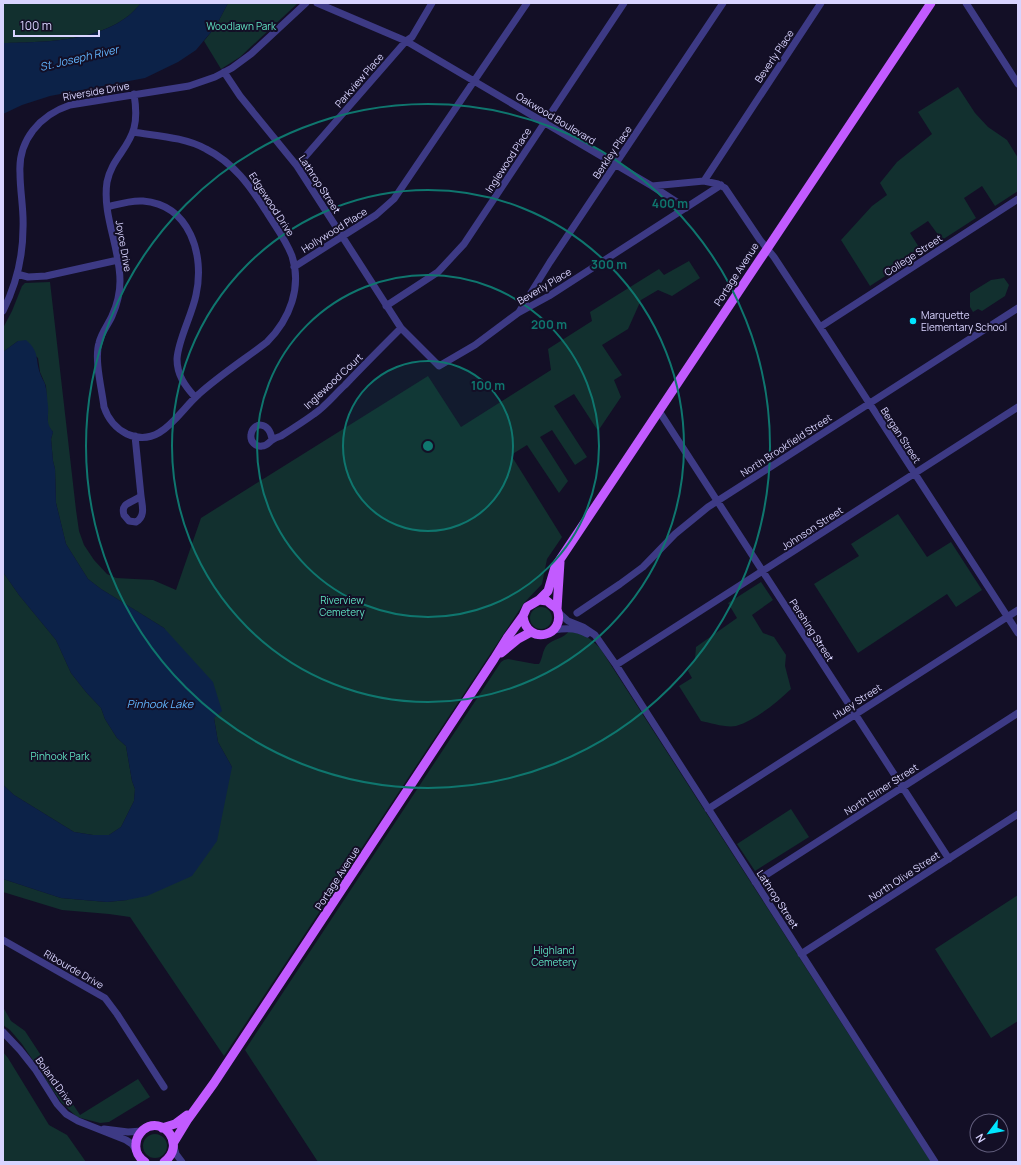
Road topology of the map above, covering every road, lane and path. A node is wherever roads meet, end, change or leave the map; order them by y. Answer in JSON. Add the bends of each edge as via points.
{"nodes":[{"id":1,"x":306,"y":3,"type":"edge"},
{"id":2,"x":317,"y":3,"type":"edge"},
{"id":3,"x":432,"y":3,"type":"edge"},
{"id":4,"x":527,"y":3,"type":"edge"},
{"id":5,"x":624,"y":3,"type":"edge"},
{"id":6,"x":723,"y":3,"type":"edge"},
{"id":7,"x":821,"y":3,"type":"edge"},
{"id":8,"x":930,"y":3,"type":"edge"},
{"id":9,"x":966,"y":3,"type":"edge"},
{"id":10,"x":406,"y":41,"type":"junction"},
{"id":11,"x":224,"y":72,"type":"junction"},
{"id":12,"x":475,"y":81,"type":"junction"},
{"id":13,"x":1018,"y":84,"type":"edge"},
{"id":14,"x":134,"y":94,"type":"junction"},
{"id":15,"x":544,"y":123,"type":"junction"},
{"id":16,"x":133,"y":132,"type":"junction"},
{"id":17,"x":616,"y":165,"type":"junction"},
{"id":18,"x":297,"y":166,"type":"junction"},
{"id":19,"x":704,"y":181,"type":"junction"},
{"id":20,"x":721,"y":185,"type":"junction"},
{"id":21,"x":652,"y":186,"type":"junction"},
{"id":22,"x":1018,"y":199,"type":"edge"},
{"id":23,"x":107,"y":207,"type":"junction"},
{"id":24,"x":686,"y":208,"type":"junction"},
{"id":25,"x":342,"y":236,"type":"junction"},
{"id":26,"x":767,"y":248,"type":"junction"},
{"id":27,"x":118,"y":260,"type":"junction"},
{"id":28,"x":294,"y":267,"type":"junction"},
{"id":29,"x":17,"y":274,"type":"junction"},
{"id":30,"x":386,"y":306,"type":"junction"},
{"id":31,"x":1018,"y":308,"type":"edge"},
{"id":32,"x":3,"y":311,"type":"edge"},
{"id":33,"x":518,"y":313,"type":"junction"},
{"id":34,"x":820,"y":327,"type":"junction"},
{"id":35,"x":401,"y":328,"type":"junction"},
{"id":36,"x":439,"y":366,"type":"joint"},
{"id":37,"x":195,"y":397,"type":"junction"},
{"id":38,"x":869,"y":403,"type":"junction"},
{"id":39,"x":1018,"y":407,"type":"edge"},
{"id":40,"x":659,"y":411,"type":"junction"},
{"id":41,"x":135,"y":436,"type":"junction"},
{"id":42,"x":272,"y":440,"type":"dead end"},
{"id":43,"x":914,"y":474,"type":"junction"},
{"id":44,"x":141,"y":496,"type":"dead end"},
{"id":45,"x":717,"y":501,"type":"junction"},
{"id":46,"x":561,"y":558,"type":"junction"},
{"id":47,"x":762,"y":571,"type":"junction"},
{"id":48,"x":539,"y":600,"type":"junction"},
{"id":49,"x":1018,"y":610,"type":"edge"},
{"id":50,"x":557,"y":611,"type":"junction"},
{"id":51,"x":577,"y":612,"type":"dead end"},
{"id":52,"x":523,"y":616,"type":"junction"},
{"id":53,"x":1008,"y":617,"type":"junction"},
{"id":54,"x":554,"y":630,"type":"junction"},
{"id":55,"x":531,"y":632,"type":"junction"},
{"id":56,"x":1018,"y":633,"type":"edge"},
{"id":57,"x":603,"y":647,"type":"junction"},
{"id":58,"x":494,"y":659,"type":"junction"},
{"id":59,"x":616,"y":665,"type":"junction"},
{"id":60,"x":1018,"y":713,"type":"edge"},
{"id":61,"x":855,"y":714,"type":"junction"},
{"id":62,"x":902,"y":787,"type":"junction"},
{"id":63,"x":708,"y":809,"type":"junction"},
{"id":64,"x":1018,"y":814,"type":"edge"},
{"id":65,"x":949,"y":859,"type":"junction"},
{"id":66,"x":755,"y":882,"type":"junction"},
{"id":67,"x":3,"y":940,"type":"edge"},
{"id":68,"x":801,"y":954,"type":"junction"},
{"id":69,"x":3,"y":1032,"type":"edge"},
{"id":70,"x":164,"y":1087,"type":"dead end"},
{"id":71,"x":196,"y":1107,"type":"junction"},
{"id":72,"x":162,"y":1128,"type":"junction"},
{"id":73,"x":100,"y":1129,"type":"junction"},
{"id":74,"x":142,"y":1131,"type":"junction"},
{"id":75,"x":174,"y":1145,"type":"junction"},
{"id":76,"x":139,"y":1157,"type":"edge"},
{"id":77,"x":168,"y":1161,"type":"edge"},
{"id":78,"x":182,"y":1162,"type":"edge"},
{"id":79,"x":935,"y":1162,"type":"edge"}],
"edges":[{"from":1,"to":11,"type":"street","name":"Riverside Drive","via":[[251,54]]},
{"from":2,"to":10,"type":"street","name":"Oakwood Boulevard"},
{"from":3,"to":10,"type":"street","name":"Parkview Place","via":[[412,37]]},
{"from":4,"to":12,"type":"street","name":"Hollywood Place"},
{"from":5,"to":15,"type":"street","name":"Inglewood Place"},
{"from":6,"to":17,"type":"street","name":"Berkley Place"},
{"from":7,"to":19,"type":"street","name":"Beverly Place"},
{"from":8,"to":26,"type":"main road","name":"Portage Avenue"},
{"from":9,"to":13,"type":"street"},
{"from":10,"to":12,"type":"street","name":"Oakwood Boulevard"},
{"from":10,"to":18,"type":"street","name":"Parkview Place"},
{"from":11,"to":14,"type":"street","name":"Riverside Drive","via":[[189,86]]},
{"from":11,"to":18,"type":"street","name":"Lathrop Street","via":[[240,96]]},
{"from":12,"to":15,"type":"street","name":"Oakwood Boulevard"},
{"from":12,"to":25,"type":"street","name":"Hollywood Place","via":[[394,199],[376,215]]},
{"from":14,"to":16,"type":"street","name":"Joyce Drive","via":[[136,113]]},
{"from":14,"to":29,"type":"street","name":"Riverside Drive","via":[[60,108],[43,119],[29,136],[23,148],[20,164],[23,230]]},
{"from":15,"to":17,"type":"street","name":"Oakwood Boulevard"},
{"from":15,"to":30,"type":"street","name":"Inglewood Place","via":[[461,248],[438,272]]},
{"from":16,"to":23,"type":"street","name":"Joyce Drive","via":[[111,169],[106,193]]},
{"from":16,"to":28,"type":"street","name":"Edgewood Drive","via":[[191,142],[228,163],[247,182],[261,203],[284,240]]},
{"from":17,"to":21,"type":"street","name":"Oakwood Boulevard"},
{"from":17,"to":33,"type":"street","name":"Berkley Place"},
{"from":18,"to":25,"type":"street","name":"Lathrop Street"},
{"from":19,"to":20,"type":"street"},
{"from":19,"to":21,"type":"street"},
{"from":20,"to":24,"type":"street","name":"Beverly Place"},
{"from":20,"to":26,"type":"street"},
{"from":21,"to":24,"type":"street"},
{"from":22,"to":34,"type":"street","name":"College Street"},
{"from":23,"to":27,"type":"street","name":"Joyce Drive"},
{"from":23,"to":37,"type":"street","via":[[150,202],[175,214],[189,230],[198,262],[198,286],[177,362],[184,384]]},
{"from":24,"to":33,"type":"street","name":"Beverly Place"},
{"from":25,"to":28,"type":"street","name":"Hollywood Place"},
{"from":25,"to":30,"type":"street","name":"Lathrop Street"},
{"from":26,"to":34,"type":"street","name":"Bergan Street"},
{"from":26,"to":40,"type":"main road","name":"Portage Avenue"},
{"from":27,"to":29,"type":"street","via":[[46,276],[28,277]]},
{"from":27,"to":41,"type":"street","name":"Joyce Drive","via":[[118,300],[100,337],[98,356],[106,414],[120,430]]},
{"from":28,"to":37,"type":"street","via":[[292,305],[275,334]]},
{"from":29,"to":32,"type":"street","name":"Riverside Drive"},
{"from":30,"to":35,"type":"street","name":"Lathrop Street"},
{"from":31,"to":38,"type":"street","name":"North Brookfield Street"},
{"from":33,"to":36,"type":"street","name":"Beverly Place","via":[[475,345]]},
{"from":34,"to":38,"type":"street","name":"Bergan Street"},
{"from":35,"to":36,"type":"street","name":"Lathrop Street"},
{"from":35,"to":42,"type":"street","name":"Inglewood Court","via":[[320,410]]},
{"from":37,"to":41,"type":"street","via":[[164,431],[150,436]]},
{"from":38,"to":43,"type":"street","name":"Bergan Street"},
{"from":38,"to":45,"type":"street","name":"North Brookfield Street"},
{"from":39,"to":43,"type":"street","name":"Johnson Street"},
{"from":40,"to":45,"type":"street","name":"Pershing Street"},
{"from":40,"to":46,"type":"main road","name":"Portage Avenue"},
{"from":41,"to":44,"type":"street"},
{"from":43,"to":47,"type":"street","name":"Johnson Street"},
{"from":43,"to":53,"type":"street","name":"Bergan Street"},
{"from":45,"to":47,"type":"street","name":"Pershing Street"},
{"from":45,"to":51,"type":"street","name":"North Brookfield Street","via":[[685,525],[643,567]]},
{"from":46,"to":48,"type":"main road","name":"Portage Avenue","via":[[548,591]]},
{"from":46,"to":50,"type":"main road","name":"Portage Avenue"},
{"from":47,"to":59,"type":"street","name":"Johnson Street"},
{"from":47,"to":61,"type":"street","name":"Pershing Street"},
{"from":48,"to":50,"type":"main road","via":[[547,601]]},
{"from":48,"to":52,"type":"main road","via":[[530,604]]},
{"from":49,"to":53,"type":"street","name":"Huey Street"},
{"from":50,"to":54,"type":"main road","via":[[558,622]]},
{"from":50,"to":57,"type":"street","name":"Lathrop Street","via":[[568,621],[594,635]]},
{"from":52,"to":55,"type":"main road"},
{"from":52,"to":58,"type":"main road","name":"Portage Avenue"},
{"from":53,"to":56,"type":"street","name":"Bergan Street"},
{"from":53,"to":61,"type":"street","name":"Huey Street"},
{"from":54,"to":55,"type":"main road","via":[[543,635]]},
{"from":54,"to":57,"type":"street","name":"Lathrop Street","via":[[567,628],[583,632]]},
{"from":55,"to":58,"type":"main road","name":"Portage Avenue","via":[[518,639]]},
{"from":57,"to":59,"type":"street","name":"Lathrop Street"},
{"from":58,"to":71,"type":"main road","name":"Portage Avenue"},
{"from":59,"to":63,"type":"street","name":"Lathrop Street"},
{"from":60,"to":62,"type":"street","name":"North Elmer Street"},
{"from":61,"to":62,"type":"street","name":"Pershing Street"},
{"from":61,"to":63,"type":"street","name":"Huey Street"},
{"from":62,"to":65,"type":"street","name":"Pershing Street"},
{"from":62,"to":66,"type":"street","name":"North Elmer Street"},
{"from":63,"to":66,"type":"street","name":"Lathrop Street"},
{"from":64,"to":65,"type":"street","name":"North Olive Street"},
{"from":65,"to":68,"type":"street","name":"North Olive Street"},
{"from":66,"to":68,"type":"street","name":"Lathrop Street"},
{"from":67,"to":70,"type":"street","name":"Ribourde Drive","via":[[105,998]]},
{"from":68,"to":79,"type":"street","name":"Lathrop Street"},
{"from":69,"to":73,"type":"street","name":"Boland Drive","via":[[24,1054],[66,1114]]},
{"from":71,"to":72,"type":"main road","name":"Portage Avenue","via":[[174,1124]]},
{"from":71,"to":75,"type":"main road","name":"Portage Avenue"},
{"from":72,"to":74,"type":"main road","name":"Portage Avenue","via":[[151,1126]]},
{"from":72,"to":75,"type":"main road","via":[[171,1136]]},
{"from":73,"to":74,"type":"street","name":"Boland Drive"},
{"from":73,"to":76,"type":"street","name":"Boland Drive","via":[[132,1144]]},
{"from":74,"to":76,"type":"main road","via":[[136,1140]]},
{"from":75,"to":77,"type":"main road","name":"Portage Avenue"},
{"from":75,"to":78,"type":"street","via":[[176,1154]]}]}
